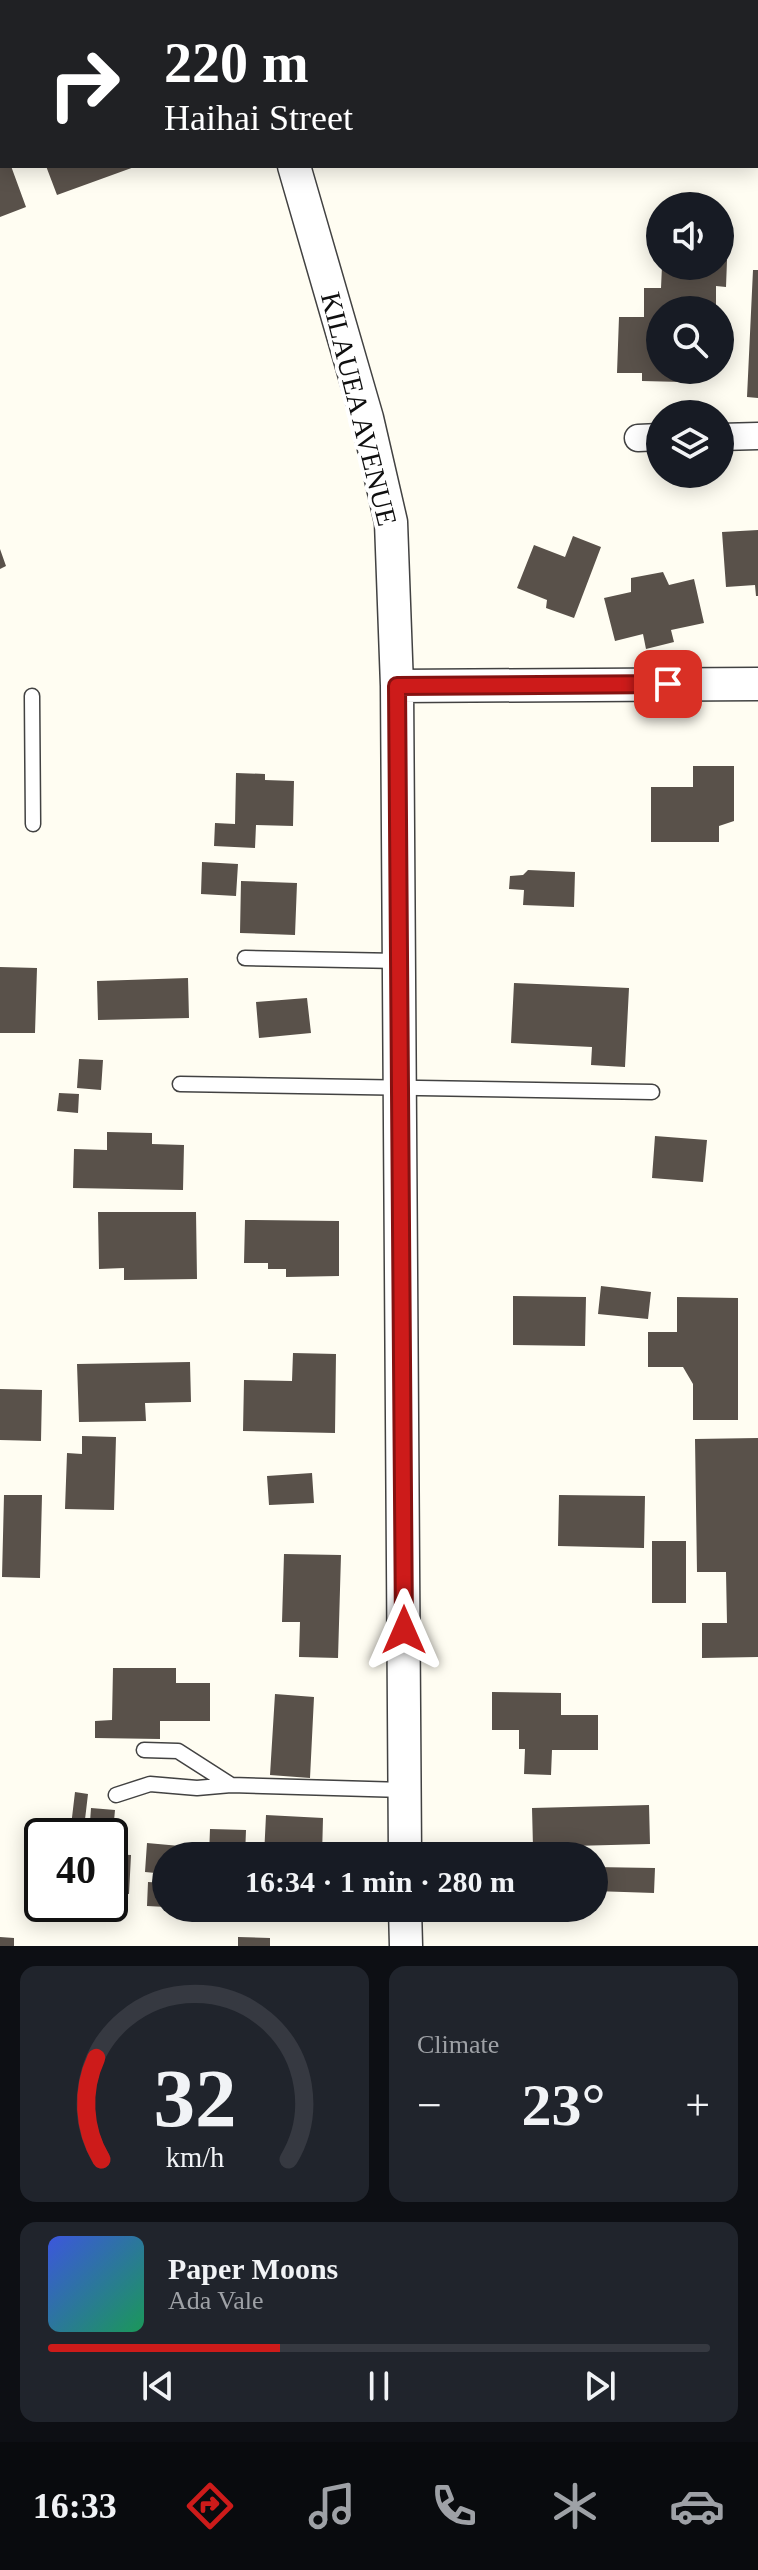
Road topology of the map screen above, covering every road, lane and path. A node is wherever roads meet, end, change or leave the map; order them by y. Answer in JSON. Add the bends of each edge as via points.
{"nodes":[{"id":1,"x":295,"y":168,"type":"edge"},
{"id":2,"x":758,"y":436,"type":"edge"},
{"id":3,"x":734,"y":437,"type":"edge"},
{"id":4,"x":758,"y":684,"type":"edge"},
{"id":5,"x":397,"y":686,"type":"junction"},
{"id":6,"x":32,"y":696,"type":"dead end"},
{"id":7,"x":33,"y":824,"type":"dead end"},
{"id":8,"x":245,"y":958,"type":"dead end"},
{"id":9,"x":399,"y":961,"type":"junction"},
{"id":10,"x":180,"y":1084,"type":"dead end"},
{"id":11,"x":400,"y":1088,"type":"junction"},
{"id":12,"x":652,"y":1092,"type":"dead end"},
{"id":13,"x":144,"y":1750,"type":"dead end"},
{"id":14,"x":231,"y":1785,"type":"junction"},
{"id":15,"x":405,"y":1790,"type":"junction"},
{"id":16,"x":116,"y":1795,"type":"dead end"},
{"id":17,"x":405,"y":1842,"type":"edge"},
{"id":18,"x":405,"y":1922,"type":"edge"},
{"id":19,"x":406,"y":1946,"type":"edge"}],
"edges":[{"from":1,"to":5,"type":"street","name":"KILAUEA AVENUE","via":[[367,418],[391,522]]},
{"from":2,"to":3,"type":"street"},
{"from":4,"to":5,"type":"street"},
{"from":5,"to":9,"type":"street","name":"KILAUEA AVENUE"},
{"from":6,"to":7,"type":"lane"},
{"from":8,"to":9,"type":"lane"},
{"from":9,"to":11,"type":"street","name":"KILAUEA AVENUE"},
{"from":10,"to":11,"type":"lane"},
{"from":11,"to":12,"type":"lane"},
{"from":11,"to":15,"type":"street","name":"KILAUEA AVENUE"},
{"from":13,"to":14,"type":"lane","via":[[178,1751]]},
{"from":14,"to":15,"type":"lane"},
{"from":14,"to":16,"type":"lane","via":[[150,1784]]},
{"from":15,"to":17,"type":"street","name":"KILAUEA AVENUE"},
{"from":18,"to":19,"type":"street"}]}
